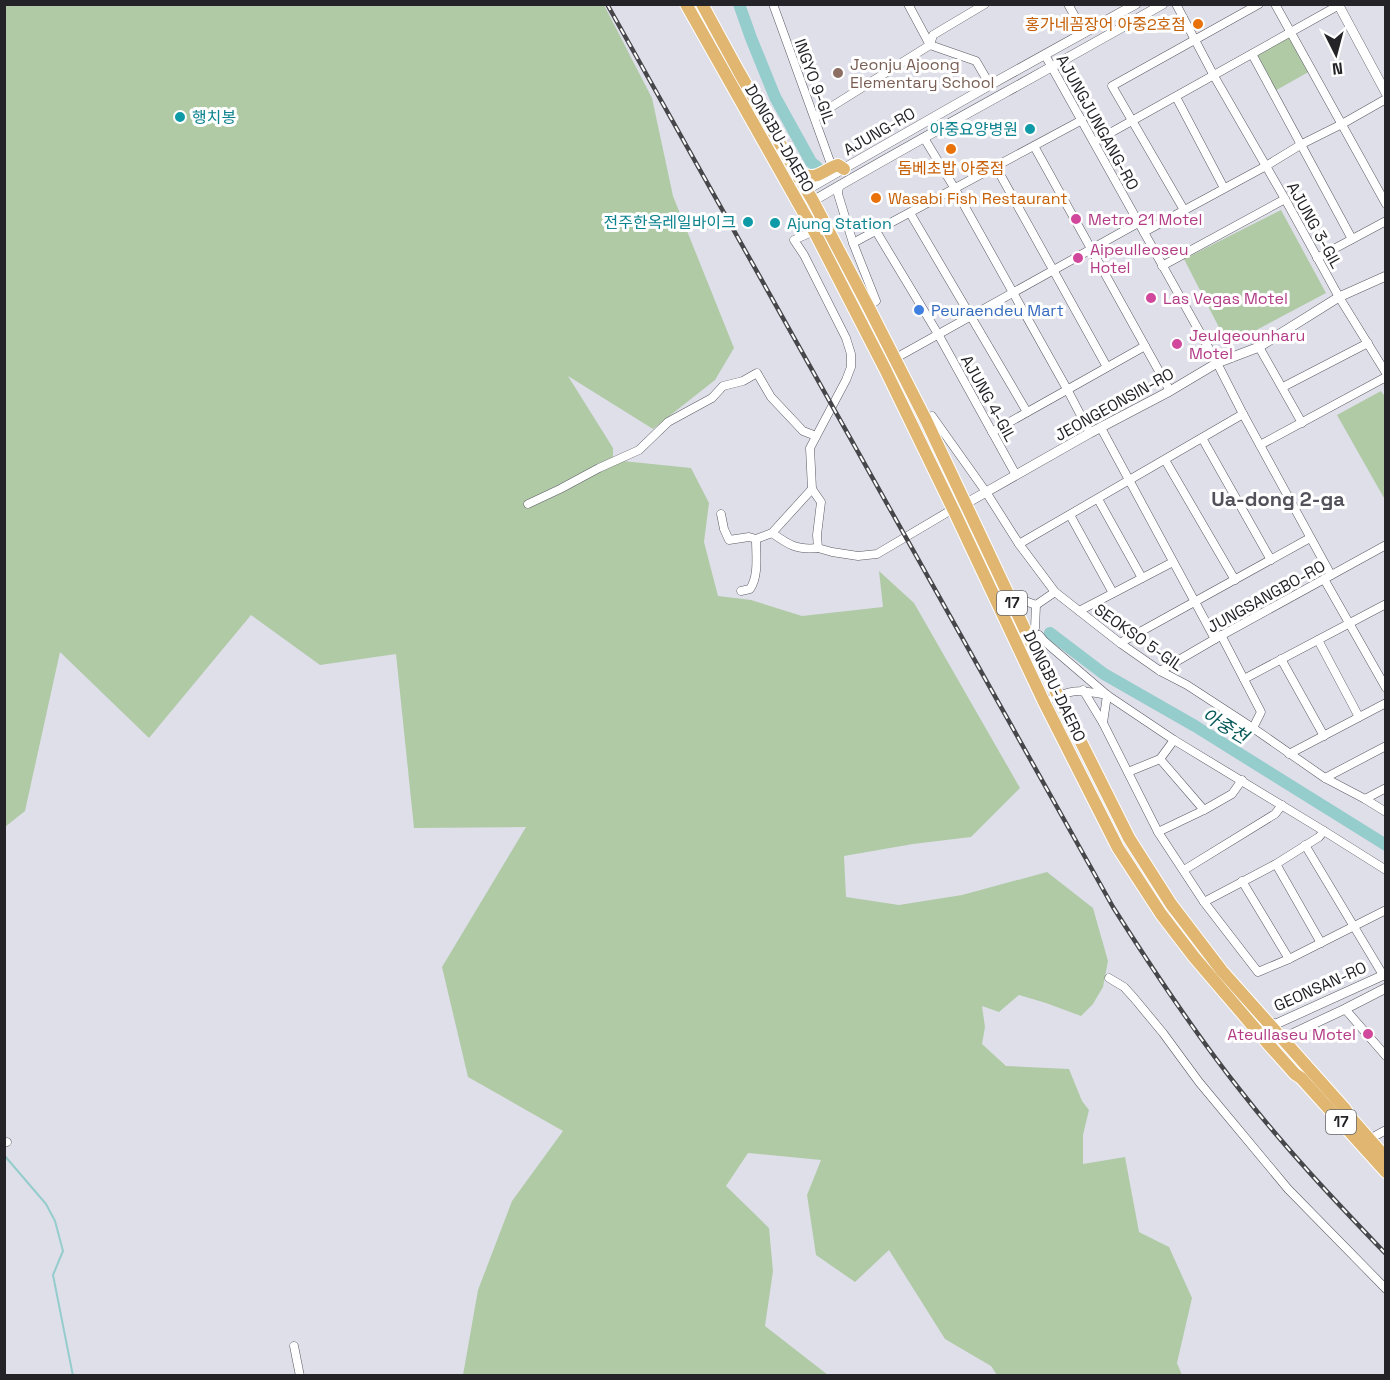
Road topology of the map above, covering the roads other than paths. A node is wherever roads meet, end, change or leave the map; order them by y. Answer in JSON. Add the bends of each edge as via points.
{"nodes":[{"id":1,"x":686,"y":4,"type":"edge"},
{"id":2,"x":702,"y":4,"type":"edge"},
{"id":3,"x":773,"y":4,"type":"edge"},
{"id":4,"x":908,"y":4,"type":"edge"},
{"id":5,"x":985,"y":4,"type":"edge"},
{"id":6,"x":1068,"y":4,"type":"edge"},
{"id":7,"x":1136,"y":4,"type":"edge"},
{"id":8,"x":1163,"y":4,"type":"edge"},
{"id":9,"x":1176,"y":4,"type":"edge"},
{"id":10,"x":1258,"y":4,"type":"edge"},
{"id":11,"x":1275,"y":4,"type":"edge"},
{"id":12,"x":1339,"y":5,"type":"edge"},
{"id":13,"x":1290,"y":32,"type":"junction"},
{"id":14,"x":1084,"y":33,"type":"junction"},
{"id":15,"x":1196,"y":41,"type":"junction"},
{"id":16,"x":930,"y":45,"type":"junction"},
{"id":17,"x":1252,"y":54,"type":"junction"},
{"id":18,"x":1045,"y":55,"type":"junction"},
{"id":19,"x":1052,"y":68,"type":"junction"},
{"id":20,"x":1214,"y":76,"type":"junction"},
{"id":21,"x":990,"y":85,"type":"junction"},
{"id":22,"x":1386,"y":93,"type":"edge"},
{"id":23,"x":1176,"y":97,"type":"junction"},
{"id":24,"x":1386,"y":99,"type":"edge"},
{"id":25,"x":814,"y":117,"type":"junction"},
{"id":26,"x":1082,"y":120,"type":"junction"},
{"id":27,"x":1133,"y":121,"type":"junction"},
{"id":28,"x":1342,"y":124,"type":"junction"},
{"id":29,"x":924,"y":138,"type":"junction"},
{"id":30,"x":1094,"y":142,"type":"junction"},
{"id":31,"x":1302,"y":144,"type":"junction"},
{"id":32,"x":1034,"y":146,"type":"junction"},
{"id":33,"x":1266,"y":166,"type":"junction"},
{"id":34,"x":996,"y":167,"type":"junction"},
{"id":35,"x":838,"y":168,"type":"junction"},
{"id":36,"x":799,"y":178,"type":"junction"},
{"id":37,"x":838,"y":186,"type":"junction"},
{"id":38,"x":1224,"y":188,"type":"junction"},
{"id":39,"x":955,"y":189,"type":"junction"},
{"id":40,"x":809,"y":196,"type":"junction"},
{"id":41,"x":794,"y":197,"type":"junction"},
{"id":42,"x":1285,"y":199,"type":"junction"},
{"id":43,"x":1386,"y":204,"type":"edge"},
{"id":44,"x":801,"y":208,"type":"junction"},
{"id":45,"x":1184,"y":210,"type":"junction"},
{"id":46,"x":910,"y":213,"type":"junction"},
{"id":47,"x":1386,"y":221,"type":"edge"},
{"id":48,"x":1138,"y":223,"type":"junction"},
{"id":49,"x":814,"y":231,"type":"junction"},
{"id":50,"x":876,"y":231,"type":"junction"},
{"id":51,"x":1144,"y":232,"type":"junction"},
{"id":52,"x":1352,"y":239,"type":"junction"},
{"id":53,"x":853,"y":243,"type":"junction"},
{"id":54,"x":1091,"y":249,"type":"junction"},
{"id":55,"x":1317,"y":258,"type":"junction"},
{"id":56,"x":1162,"y":266,"type":"junction"},
{"id":57,"x":1053,"y":270,"type":"junction"},
{"id":58,"x":1386,"y":276,"type":"edge"},
{"id":59,"x":1013,"y":292,"type":"junction"},
{"id":60,"x":1339,"y":297,"type":"junction"},
{"id":61,"x":868,"y":306,"type":"junction"},
{"id":62,"x":971,"y":316,"type":"junction"},
{"id":63,"x":938,"y":334,"type":"junction"},
{"id":64,"x":1368,"y":343,"type":"junction"},
{"id":65,"x":1145,"y":346,"type":"junction"},
{"id":66,"x":1259,"y":347,"type":"junction"},
{"id":67,"x":894,"y":359,"type":"junction"},
{"id":68,"x":1217,"y":363,"type":"junction"},
{"id":69,"x":1107,"y":367,"type":"junction"},
{"id":70,"x":1386,"y":373,"type":"edge"},
{"id":71,"x":1386,"y":377,"type":"edge"},
{"id":72,"x":1283,"y":387,"type":"junction"},
{"id":73,"x":1067,"y":389,"type":"junction"},
{"id":74,"x":1170,"y":391,"type":"junction"},
{"id":75,"x":1027,"y":412,"type":"junction"},
{"id":76,"x":1243,"y":414,"type":"junction"},
{"id":77,"x":926,"y":420,"type":"junction"},
{"id":78,"x":1302,"y":423,"type":"junction"},
{"id":79,"x":1101,"y":428,"type":"junction"},
{"id":80,"x":992,"y":432,"type":"junction"},
{"id":81,"x":1090,"y":433,"type":"junction"},
{"id":82,"x":816,"y":436,"type":"junction"},
{"id":83,"x":1202,"y":438,"type":"junction"},
{"id":84,"x":1260,"y":445,"type":"junction"},
{"id":85,"x":1165,"y":460,"type":"junction"},
{"id":86,"x":1016,"y":475,"type":"junction"},
{"id":87,"x":1128,"y":481,"type":"junction"},
{"id":88,"x":812,"y":489,"type":"junction"},
{"id":89,"x":986,"y":492,"type":"junction"},
{"id":90,"x":1098,"y":498,"type":"junction"},
{"id":91,"x":528,"y":504,"type":"dead end"},
{"id":92,"x":959,"y":506,"type":"junction"},
{"id":93,"x":721,"y":514,"type":"dead end"},
{"id":94,"x":1070,"y":515,"type":"junction"},
{"id":95,"x":772,"y":532,"type":"junction"},
{"id":96,"x":1310,"y":538,"type":"junction"},
{"id":97,"x":756,"y":539,"type":"junction"},
{"id":98,"x":1019,"y":544,"type":"junction"},
{"id":99,"x":1386,"y":545,"type":"edge"},
{"id":100,"x":818,"y":548,"type":"junction"},
{"id":101,"x":1271,"y":560,"type":"junction"},
{"id":102,"x":1173,"y":562,"type":"junction"},
{"id":103,"x":1327,"y":577,"type":"junction"},
{"id":104,"x":1143,"y":578,"type":"junction"},
{"id":105,"x":1235,"y":580,"type":"junction"},
{"id":106,"x":741,"y":591,"type":"dead end"},
{"id":107,"x":1055,"y":592,"type":"junction"},
{"id":108,"x":1113,"y":593,"type":"junction"},
{"id":109,"x":1010,"y":600,"type":"junction"},
{"id":110,"x":1195,"y":602,"type":"junction"},
{"id":111,"x":1036,"y":605,"type":"junction"},
{"id":112,"x":1385,"y":605,"type":"edge"},
{"id":113,"x":1079,"y":611,"type":"junction"},
{"id":114,"x":1349,"y":624,"type":"junction"},
{"id":115,"x":1033,"y":634,"type":"junction"},
{"id":116,"x":1218,"y":637,"type":"junction"},
{"id":117,"x":1318,"y":640,"type":"junction"},
{"id":118,"x":1120,"y":643,"type":"junction"},
{"id":119,"x":1281,"y":659,"type":"junction"},
{"id":120,"x":1160,"y":671,"type":"junction"},
{"id":121,"x":1244,"y":679,"type":"junction"},
{"id":122,"x":1386,"y":688,"type":"edge"},
{"id":123,"x":1083,"y":690,"type":"junction"},
{"id":124,"x":1058,"y":695,"type":"junction"},
{"id":125,"x":1107,"y":695,"type":"junction"},
{"id":126,"x":1044,"y":702,"type":"junction"},
{"id":127,"x":1386,"y":703,"type":"edge"},
{"id":128,"x":1359,"y":717,"type":"junction"},
{"id":129,"x":1103,"y":723,"type":"junction"},
{"id":130,"x":1253,"y":728,"type":"junction"},
{"id":131,"x":1324,"y":736,"type":"junction"},
{"id":132,"x":1174,"y":740,"type":"junction"},
{"id":133,"x":1386,"y":746,"type":"edge"},
{"id":134,"x":1289,"y":754,"type":"junction"},
{"id":135,"x":1160,"y":759,"type":"junction"},
{"id":136,"x":1128,"y":772,"type":"junction"},
{"id":137,"x":1325,"y":778,"type":"junction"},
{"id":138,"x":1242,"y":780,"type":"junction"},
{"id":139,"x":1386,"y":788,"type":"edge"},
{"id":140,"x":1365,"y":799,"type":"junction"},
{"id":141,"x":1282,"y":805,"type":"junction"},
{"id":142,"x":1204,"y":810,"type":"junction"},
{"id":143,"x":1386,"y":812,"type":"edge"},
{"id":144,"x":1324,"y":831,"type":"junction"},
{"id":145,"x":1158,"y":832,"type":"junction"},
{"id":146,"x":1305,"y":845,"type":"junction"},
{"id":147,"x":1276,"y":864,"type":"junction"},
{"id":148,"x":1184,"y":870,"type":"junction"},
{"id":149,"x":1386,"y":870,"type":"edge"},
{"id":150,"x":1242,"y":881,"type":"junction"},
{"id":151,"x":1204,"y":902,"type":"junction"},
{"id":152,"x":1386,"y":910,"type":"edge"},
{"id":153,"x":1355,"y":926,"type":"junction"},
{"id":154,"x":1321,"y":943,"type":"junction"},
{"id":155,"x":1289,"y":959,"type":"junction"},
{"id":156,"x":1384,"y":974,"type":"edge"},
{"id":157,"x":1109,"y":978,"type":"dead end"},
{"id":158,"x":1386,"y":988,"type":"edge"},
{"id":159,"x":1345,"y":1009,"type":"junction"},
{"id":160,"x":1267,"y":1022,"type":"junction"},
{"id":161,"x":1289,"y":1047,"type":"junction"},
{"id":162,"x":1386,"y":1056,"type":"edge"},
{"id":163,"x":1295,"y":1074,"type":"junction"},
{"id":164,"x":1345,"y":1109,"type":"junction"},
{"id":165,"x":1380,"y":1133,"type":"edge"},
{"id":166,"x":1386,"y":1147,"type":"edge"},
{"id":167,"x":1386,"y":1158,"type":"edge"},
{"id":168,"x":1386,"y":1172,"type":"edge"},
{"id":169,"x":1386,"y":1180,"type":"edge"},
{"id":170,"x":1386,"y":1289,"type":"edge"},
{"id":171,"x":294,"y":1346,"type":"dead end"},
{"id":172,"x":300,"y":1376,"type":"edge"}],
"edges":[{"from":1,"to":41,"type":"main road","name":"DONGBU-DAERO","number":"17"},
{"from":2,"to":36,"type":"main road","name":"DONGBU-DAERO","number":"17"},
{"from":3,"to":25,"type":"street","name":"INGYO 9-GIL"},
{"from":4,"to":16,"type":"street"},
{"from":5,"to":16,"type":"street","via":[[933,35]]},
{"from":6,"to":14,"type":"street"},
{"from":7,"to":14,"type":"street","name":"AJUNG-RO"},
{"from":8,"to":19,"type":"street","name":"AJUNG-RO"},
{"from":9,"to":15,"type":"street","name":"AJUNG 3-GIL"},
{"from":10,"to":15,"type":"street"},
{"from":11,"to":13,"type":"street"},
{"from":12,"to":13,"type":"street"},
{"from":12,"to":22,"type":"street"},
{"from":13,"to":17,"type":"street"},
{"from":13,"to":28,"type":"street"},
{"from":14,"to":18,"type":"street","name":"AJUNG-RO"},
{"from":15,"to":20,"type":"street","name":"AJUNG 3-GIL"},
{"from":15,"to":27,"type":"street","via":[[1112,86]]},
{"from":16,"to":21,"type":"street","via":[[976,61]]},
{"from":16,"to":25,"type":"street"},
{"from":17,"to":20,"type":"street"},
{"from":17,"to":31,"type":"street","name":"AJUNG 3-GIL"},
{"from":18,"to":19,"type":"street","name":"AJUNGJUNGANG-RO"},
{"from":18,"to":21,"type":"street","name":"AJUNG-RO"},
{"from":19,"to":26,"type":"street","name":"AJUNGJUNGANG-RO"},
{"from":19,"to":29,"type":"street","name":"AJUNG-RO"},
{"from":20,"to":23,"type":"street"},
{"from":20,"to":33,"type":"street","name":"AJUNG 3-GIL"},
{"from":21,"to":35,"type":"street","name":"AJUNG-RO"},
{"from":23,"to":27,"type":"street"},
{"from":23,"to":38,"type":"street"},
{"from":24,"to":28,"type":"street"},
{"from":25,"to":35,"type":"street","name":"INGYO 9-GIL"},
{"from":26,"to":30,"type":"street","name":"AJUNGJUNGANG-RO"},
{"from":26,"to":32,"type":"street"},
{"from":27,"to":30,"type":"street"},
{"from":27,"to":45,"type":"street"},
{"from":28,"to":31,"type":"street"},
{"from":28,"to":43,"type":"street"},
{"from":29,"to":37,"type":"street","name":"AJUNG-RO"},
{"from":29,"to":39,"type":"street","name":"AJUNG-RO"},
{"from":30,"to":48,"type":"street","name":"AJUNGJUNGANG-RO"},
{"from":31,"to":33,"type":"street"},
{"from":31,"to":52,"type":"street","name":"AJUNG 3-GIL"},
{"from":32,"to":34,"type":"street"},
{"from":32,"to":54,"type":"street"},
{"from":33,"to":38,"type":"street"},
{"from":33,"to":42,"type":"street","name":"AJUNG 3-GIL"},
{"from":34,"to":39,"type":"street"},
{"from":34,"to":57,"type":"street"},
{"from":35,"to":36,"type":"main road","via":[[818,177]]},
{"from":35,"to":40,"type":"street","name":"AJUNG-RO"},
{"from":36,"to":40,"type":"main road","name":"DONGBU-DAERO","number":"17"},
{"from":37,"to":40,"type":"street","name":"AJUNG-RO"},
{"from":37,"to":53,"type":"street"},
{"from":38,"to":45,"type":"street"},
{"from":39,"to":46,"type":"street"},
{"from":39,"to":59,"type":"street","name":"AJUNG-RO"},
{"from":40,"to":41,"type":"street","name":"AJUNG-RO"},
{"from":40,"to":44,"type":"street","name":"AJUNG-RO"},
{"from":40,"to":61,"type":"main road","name":"DONGBU-DAERO","number":"17"},
{"from":41,"to":44,"type":"main road","name":"DONGBU-DAERO","number":"17"},
{"from":42,"to":55,"type":"street","name":"AJUNG 3-GIL"},
{"from":42,"to":56,"type":"street"},
{"from":44,"to":49,"type":"main road","name":"DONGBU-DAERO","number":"17"},
{"from":45,"to":51,"type":"street"},
{"from":46,"to":50,"type":"street"},
{"from":46,"to":62,"type":"street","name":"AJUNG 4-GIL"},
{"from":47,"to":52,"type":"street"},
{"from":48,"to":51,"type":"street","name":"AJUNGJUNGANG-RO"},
{"from":48,"to":54,"type":"street"},
{"from":49,"to":82,"type":"street","via":[[794,240],[846,338],[851,368]]},
{"from":49,"to":92,"type":"main road","name":"DONGBU-DAERO","number":"17"},
{"from":50,"to":53,"type":"street"},
{"from":50,"to":63,"type":"street","name":"AJUNG 4-GIL"},
{"from":51,"to":56,"type":"street","name":"AJUNGJUNGANG-RO"},
{"from":52,"to":55,"type":"street"},
{"from":53,"to":61,"type":"street","via":[[876,301]]},
{"from":54,"to":57,"type":"street"},
{"from":54,"to":65,"type":"street"},
{"from":55,"to":60,"type":"street","name":"AJUNG 3-GIL"},
{"from":56,"to":68,"type":"street","name":"AJUNGJUNGANG-RO"},
{"from":57,"to":59,"type":"street"},
{"from":57,"to":69,"type":"street"},
{"from":58,"to":60,"type":"street","name":"JEONGEONSIN-RO"},
{"from":59,"to":62,"type":"street"},
{"from":59,"to":73,"type":"street"},
{"from":60,"to":64,"type":"street","name":"AJUNG 3-GIL"},
{"from":60,"to":66,"type":"street","name":"JEONGEONSIN-RO"},
{"from":61,"to":67,"type":"main road","name":"DONGBU-DAERO","number":"17"},
{"from":62,"to":63,"type":"street"},
{"from":62,"to":75,"type":"street","name":"AJUNG 4-GIL"},
{"from":63,"to":67,"type":"street"},
{"from":63,"to":80,"type":"street","name":"AJUNG 4-GIL"},
{"from":64,"to":70,"type":"street","name":"AJUNG 3-GIL"},
{"from":64,"to":72,"type":"street"},
{"from":65,"to":69,"type":"street"},
{"from":65,"to":74,"type":"street"},
{"from":66,"to":68,"type":"street","name":"JEONGEONSIN-RO"},
{"from":66,"to":72,"type":"street"},
{"from":67,"to":77,"type":"main road","name":"DONGBU-DAERO","number":"17"},
{"from":68,"to":74,"type":"street","name":"JEONGEONSIN-RO"},
{"from":68,"to":76,"type":"street","name":"AJUNGJUNGANG-RO"},
{"from":69,"to":73,"type":"street"},
{"from":71,"to":78,"type":"street"},
{"from":72,"to":78,"type":"street"},
{"from":73,"to":75,"type":"street"},
{"from":73,"to":81,"type":"street"},
{"from":74,"to":79,"type":"street","name":"JEONGEONSIN-RO"},
{"from":75,"to":80,"type":"street"},
{"from":76,"to":83,"type":"street"},
{"from":76,"to":84,"type":"street","name":"AJUNGJUNGANG-RO"},
{"from":77,"to":89,"type":"street","name":"SEOKSO 5-GIL","via":[[932,416]]},
{"from":77,"to":92,"type":"main road","name":"DONGBU-DAERO","number":"17"},
{"from":78,"to":84,"type":"street"},
{"from":79,"to":81,"type":"street","name":"JEONGEONSIN-RO"},
{"from":79,"to":87,"type":"street"},
{"from":80,"to":86,"type":"street","name":"AJUNG 4-GIL"},
{"from":81,"to":86,"type":"street","name":"JEONGEONSIN-RO"},
{"from":82,"to":88,"type":"street","via":[[810,448]]},
{"from":82,"to":91,"type":"street","via":[[803,431],[771,397],[757,373],[723,386],[712,398],[668,422],[639,450]]},
{"from":83,"to":85,"type":"street"},
{"from":83,"to":101,"type":"street"},
{"from":84,"to":96,"type":"street","name":"AJUNGJUNGANG-RO"},
{"from":85,"to":87,"type":"street"},
{"from":85,"to":105,"type":"street"},
{"from":86,"to":89,"type":"street","name":"JEONGEONSIN-RO"},
{"from":87,"to":90,"type":"street"},
{"from":87,"to":102,"type":"street"},
{"from":88,"to":95,"type":"street"},
{"from":88,"to":100,"type":"street","via":[[821,502]]},
{"from":89,"to":92,"type":"street","name":"JEONGEONSIN-RO"},
{"from":89,"to":98,"type":"street","name":"SEOKSO 5-GIL"},
{"from":90,"to":94,"type":"street"},
{"from":90,"to":104,"type":"street"},
{"from":92,"to":100,"type":"street","via":[[878,554],[858,556]]},
{"from":92,"to":109,"type":"main road","name":"DONGBU-DAERO","number":"17"},
{"from":92,"to":126,"type":"main road","name":"DONGBU-DAERO","number":"17"},
{"from":93,"to":97,"type":"street","via":[[729,540]]},
{"from":94,"to":98,"type":"street"},
{"from":94,"to":108,"type":"street"},
{"from":95,"to":97,"type":"street"},
{"from":95,"to":100,"type":"street","via":[[791,546]]},
{"from":96,"to":101,"type":"street"},
{"from":96,"to":103,"type":"street","name":"AJUNGJUNGANG-RO"},
{"from":97,"to":106,"type":"street","via":[[754,583],[750,589]]},
{"from":98,"to":107,"type":"street","name":"SEOKSO 5-GIL"},
{"from":99,"to":103,"type":"street","name":"JUNGSANGBO-RO"},
{"from":101,"to":105,"type":"street"},
{"from":102,"to":104,"type":"street"},
{"from":102,"to":110,"type":"street"},
{"from":103,"to":114,"type":"street","name":"AJUNGJUNGANG-RO"},
{"from":103,"to":116,"type":"street","name":"JUNGSANGBO-RO"},
{"from":104,"to":108,"type":"street"},
{"from":105,"to":110,"type":"street"},
{"from":107,"to":111,"type":"street"},
{"from":107,"to":113,"type":"street","name":"SEOKSO 5-GIL"},
{"from":108,"to":113,"type":"street"},
{"from":109,"to":111,"type":"street"},
{"from":109,"to":115,"type":"main road","name":"DONGBU-DAERO","number":"17"},
{"from":110,"to":116,"type":"street"},
{"from":110,"to":118,"type":"street"},
{"from":111,"to":115,"type":"street"},
{"from":112,"to":114,"type":"street"},
{"from":113,"to":118,"type":"street","name":"SEOKSO 5-GIL"},
{"from":114,"to":117,"type":"street"},
{"from":114,"to":122,"type":"street","name":"AJUNGJUNGANG-RO"},
{"from":115,"to":124,"type":"main road","name":"DONGBU-DAERO","number":"17"},
{"from":115,"to":125,"type":"street"},
{"from":116,"to":120,"type":"street","name":"JUNGSANGBO-RO"},
{"from":116,"to":121,"type":"street"},
{"from":117,"to":119,"type":"street"},
{"from":117,"to":128,"type":"street"},
{"from":118,"to":120,"type":"street","name":"SEOKSO 5-GIL"},
{"from":119,"to":121,"type":"street"},
{"from":119,"to":131,"type":"street"},
{"from":120,"to":130,"type":"street","name":"SEOKSO 5-GIL"},
{"from":121,"to":130,"type":"street","via":[[1261,712]]},
{"from":123,"to":124,"type":"street"},
{"from":123,"to":125,"type":"street"},
{"from":123,"to":129,"type":"street"},
{"from":124,"to":126,"type":"street"},
{"from":124,"to":160,"type":"main road","name":"DONGBU-DAERO","number":"17","via":[[1129,838],[1203,946]]},
{"from":125,"to":129,"type":"street"},
{"from":125,"to":132,"type":"street"},
{"from":126,"to":163,"type":"main road","name":"DONGBU-DAERO","number":"17","via":[[1118,848],[1161,914]]},
{"from":127,"to":128,"type":"street"},
{"from":128,"to":131,"type":"street"},
{"from":129,"to":136,"type":"street"},
{"from":130,"to":134,"type":"street","name":"SEOKSO 5-GIL"},
{"from":131,"to":134,"type":"street"},
{"from":132,"to":135,"type":"street"},
{"from":132,"to":138,"type":"street"},
{"from":133,"to":137,"type":"street"},
{"from":134,"to":137,"type":"street","name":"SEOKSO 5-GIL"},
{"from":135,"to":136,"type":"street"},
{"from":135,"to":142,"type":"street"},
{"from":136,"to":145,"type":"street"},
{"from":137,"to":140,"type":"street","name":"SEOKSO 5-GIL"},
{"from":138,"to":141,"type":"street"},
{"from":138,"to":142,"type":"street","via":[[1232,794]]},
{"from":139,"to":140,"type":"street"},
{"from":140,"to":143,"type":"street","name":"SEOKSO 5-GIL"},
{"from":141,"to":144,"type":"street"},
{"from":141,"to":148,"type":"street","via":[[1275,814]]},
{"from":142,"to":145,"type":"street"},
{"from":144,"to":146,"type":"street"},
{"from":144,"to":149,"type":"street"},
{"from":145,"to":148,"type":"street"},
{"from":146,"to":147,"type":"street"},
{"from":146,"to":153,"type":"street"},
{"from":147,"to":150,"type":"street"},
{"from":147,"to":154,"type":"street"},
{"from":148,"to":151,"type":"street"},
{"from":150,"to":151,"type":"street"},
{"from":150,"to":155,"type":"street"},
{"from":151,"to":155,"type":"street","via":[[1258,972]]},
{"from":152,"to":153,"type":"street"},
{"from":153,"to":154,"type":"street"},
{"from":153,"to":156,"type":"street"},
{"from":154,"to":155,"type":"street"},
{"from":156,"to":160,"type":"street","name":"GEONSAN-RO","via":[[1276,1024]]},
{"from":157,"to":170,"type":"street","via":[[1134,998],[1288,1189]]},
{"from":158,"to":159,"type":"street","name":"GEONSAN-RO"},
{"from":159,"to":161,"type":"street","name":"GEONSAN-RO","via":[[1294,1033]]},
{"from":159,"to":162,"type":"street"},
{"from":160,"to":161,"type":"main road","name":"DONGBU-DAERO","number":"17"},
{"from":161,"to":164,"type":"main road","name":"DONGBU-DAERO","number":"17"},
{"from":163,"to":168,"type":"main road","name":"DONGBU-DAERO","number":"17"},
{"from":163,"to":169,"type":"main road"},
{"from":164,"to":165,"type":"main road","name":"DONGBU-DAERO"},
{"from":164,"to":167,"type":"main road","name":"DONGBU-DAERO","number":"17"},
{"from":165,"to":166,"type":"main road","name":"DONGBU-DAERO"},
{"from":171,"to":172,"type":"street"}]}
